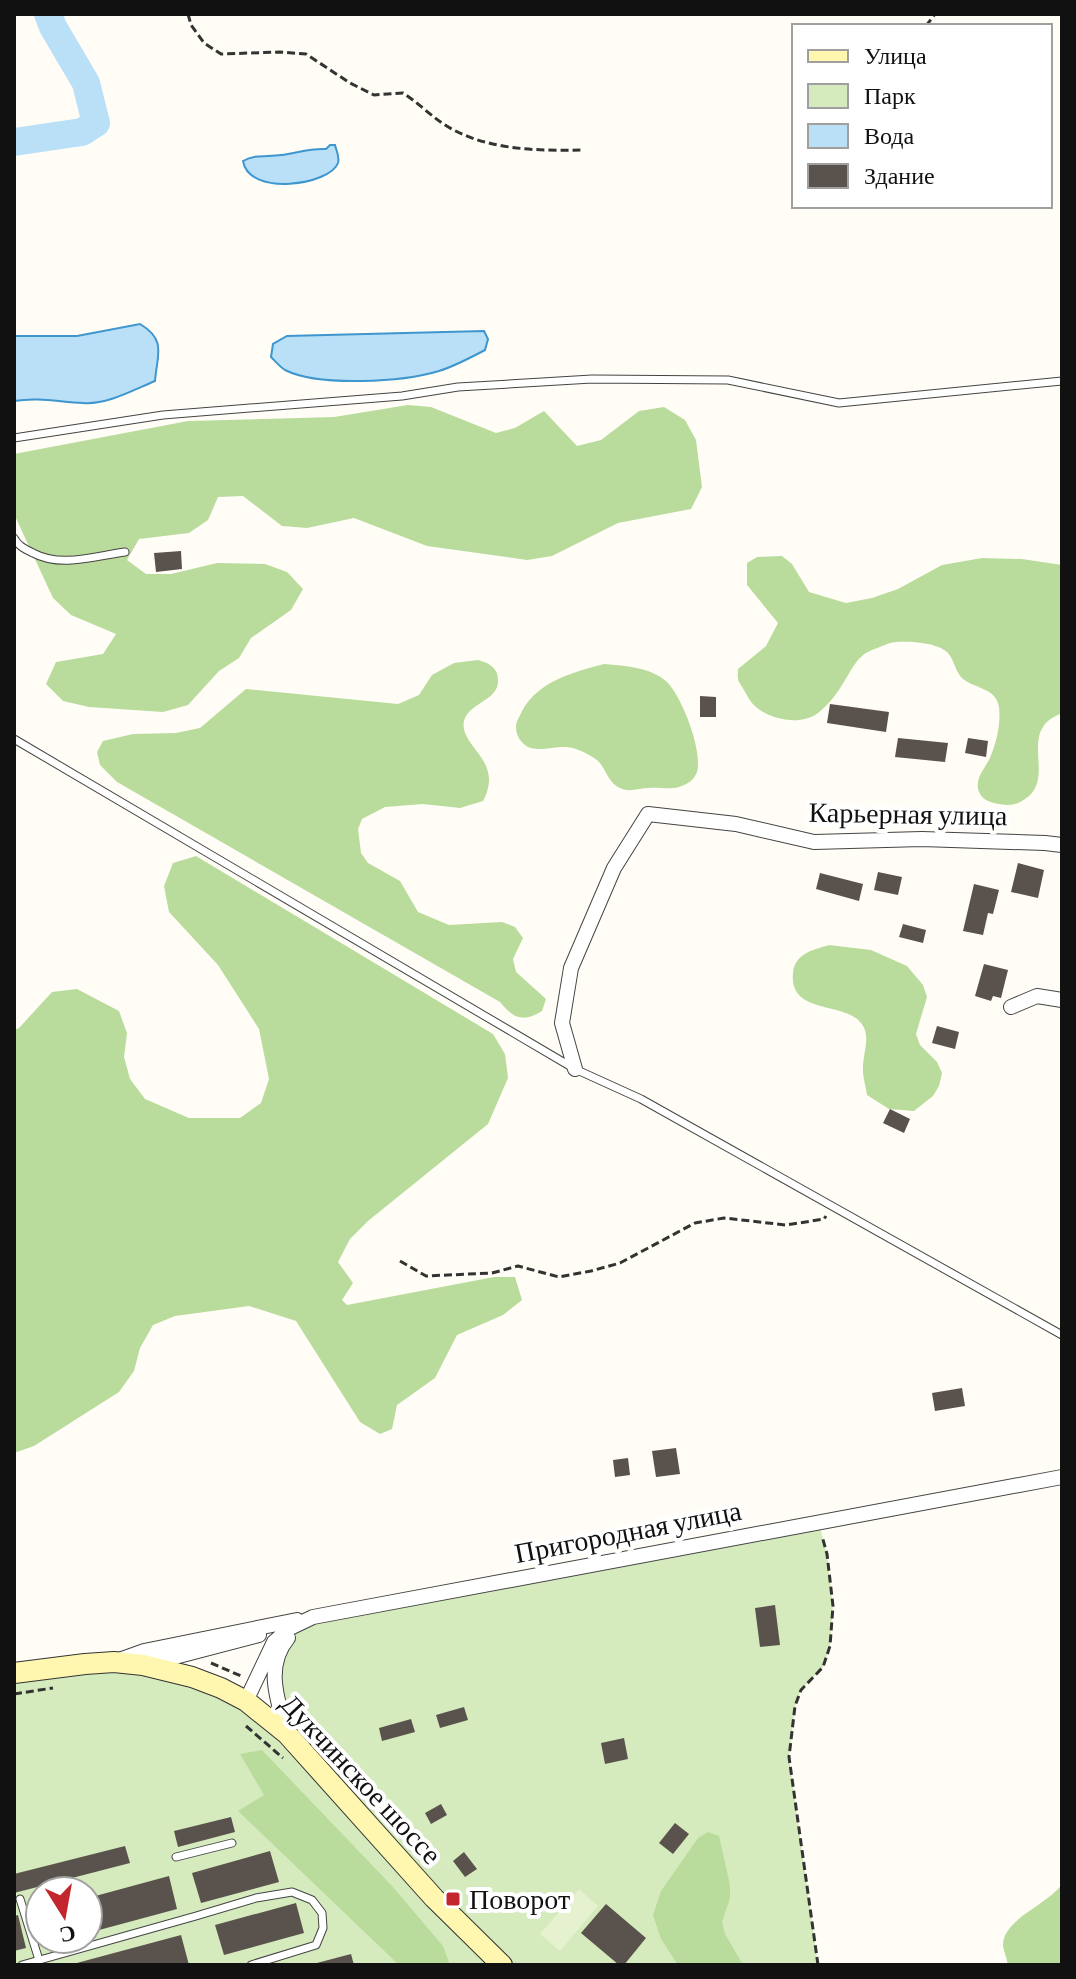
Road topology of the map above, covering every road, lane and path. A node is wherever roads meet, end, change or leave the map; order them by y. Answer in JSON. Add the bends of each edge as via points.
{"nodes":[{"id":1,"x":188,"y":14,"type":"edge"},
{"id":2,"x":581,"y":150,"type":"dead end"},
{"id":3,"x":1062,"y":381,"type":"edge"},
{"id":4,"x":14,"y":438,"type":"edge"},
{"id":5,"x":14,"y":538,"type":"edge"},
{"id":6,"x":125,"y":552,"type":"dead end"},
{"id":7,"x":14,"y":739,"type":"edge"},
{"id":8,"x":1062,"y":845,"type":"edge"},
{"id":9,"x":1062,"y":1000,"type":"edge"},
{"id":10,"x":1011,"y":1007,"type":"dead end"},
{"id":11,"x":575,"y":1069,"type":"junction"},
{"id":12,"x":833,"y":1207,"type":"junction"},
{"id":13,"x":400,"y":1261,"type":"dead end"},
{"id":14,"x":1062,"y":1335,"type":"edge"},
{"id":15,"x":1062,"y":1477,"type":"edge"},
{"id":16,"x":819,"y":1523,"type":"junction"},
{"id":17,"x":313,"y":1617,"type":"junction"},
{"id":18,"x":114,"y":1662,"type":"junction"},
{"id":19,"x":143,"y":1665,"type":"junction"},
{"id":20,"x":14,"y":1673,"type":"edge"},
{"id":21,"x":54,"y":1688,"type":"dead end"},
{"id":22,"x":14,"y":1694,"type":"edge"},
{"id":23,"x":246,"y":1701,"type":"junction"},
{"id":24,"x":246,"y":1726,"type":"dead end"},
{"id":25,"x":287,"y":1734,"type":"junction"},
{"id":26,"x":285,"y":1760,"type":"dead end"},
{"id":27,"x":232,"y":1843,"type":"dead end"},
{"id":28,"x":176,"y":1857,"type":"dead end"},
{"id":29,"x":20,"y":1899,"type":"dead end"},
{"id":30,"x":53,"y":1956,"type":"junction"},
{"id":31,"x":39,"y":1960,"type":"junction"},
{"id":32,"x":22,"y":1965,"type":"edge"},
{"id":33,"x":57,"y":1965,"type":"edge"},
{"id":34,"x":251,"y":1965,"type":"edge"},
{"id":35,"x":502,"y":1965,"type":"edge"},
{"id":36,"x":818,"y":1965,"type":"edge"}],
"edges":[{"from":1,"to":2,"type":"path","via":[[204,43],[221,54],[306,54],[374,95],[403,93],[444,124],[486,143],[540,151]]},
{"from":3,"to":4,"type":"lane","via":[[839,403],[728,380],[592,379],[163,415]]},
{"from":5,"to":6,"type":"lane","via":[[45,560]]},
{"from":7,"to":11,"type":"lane"},
{"from":8,"to":11,"type":"street","name":"Карьерная улица","via":[[922,839],[814,842],[736,824],[648,814],[614,868],[571,968],[562,1023]]},
{"from":9,"to":10,"type":"street","via":[[1037,996]]},
{"from":11,"to":12,"type":"lane","via":[[641,1099]]},
{"from":12,"to":13,"type":"path","via":[[824,1219],[786,1225],[724,1218],[695,1223],[620,1263],[559,1277],[518,1266],[492,1273],[426,1276]]},
{"from":12,"to":14,"type":"lane"},
{"from":15,"to":16,"type":"street","name":"Пригородная улица"},
{"from":16,"to":17,"type":"street","name":"Пригородная улица"},
{"from":16,"to":36,"type":"path","via":[[833,1606],[830,1646],[823,1667],[801,1690],[795,1706],[789,1757]]},
{"from":17,"to":18,"type":"street","via":[[159,1647]]},
{"from":17,"to":19,"type":"street"},
{"from":17,"to":23,"type":"street","name":"Пригородная улица","via":[[274,1642]]},
{"from":17,"to":25,"type":"street","via":[[286,1641],[274,1670]]},
{"from":18,"to":19,"type":"street","name":"Дукчинское шоссе"},
{"from":18,"to":20,"type":"street","name":"Дукчинское шоссе"},
{"from":19,"to":23,"type":"street","name":"Дукчинское шоссе","via":[[192,1677]]},
{"from":21,"to":22,"type":"path"},
{"from":23,"to":25,"type":"street","name":"Дукчинское шоссе"},
{"from":24,"to":26,"type":"path"},
{"from":25,"to":35,"type":"street","name":"Дукчинское шоссе","via":[[434,1898]]},
{"from":27,"to":28,"type":"lane"},
{"from":29,"to":31,"type":"lane"},
{"from":30,"to":31,"type":"lane"},
{"from":30,"to":33,"type":"lane"},
{"from":30,"to":34,"type":"lane","via":[[256,1898],[292,1892],[312,1900],[322,1913],[316,1945]]},
{"from":31,"to":32,"type":"lane"}]}
